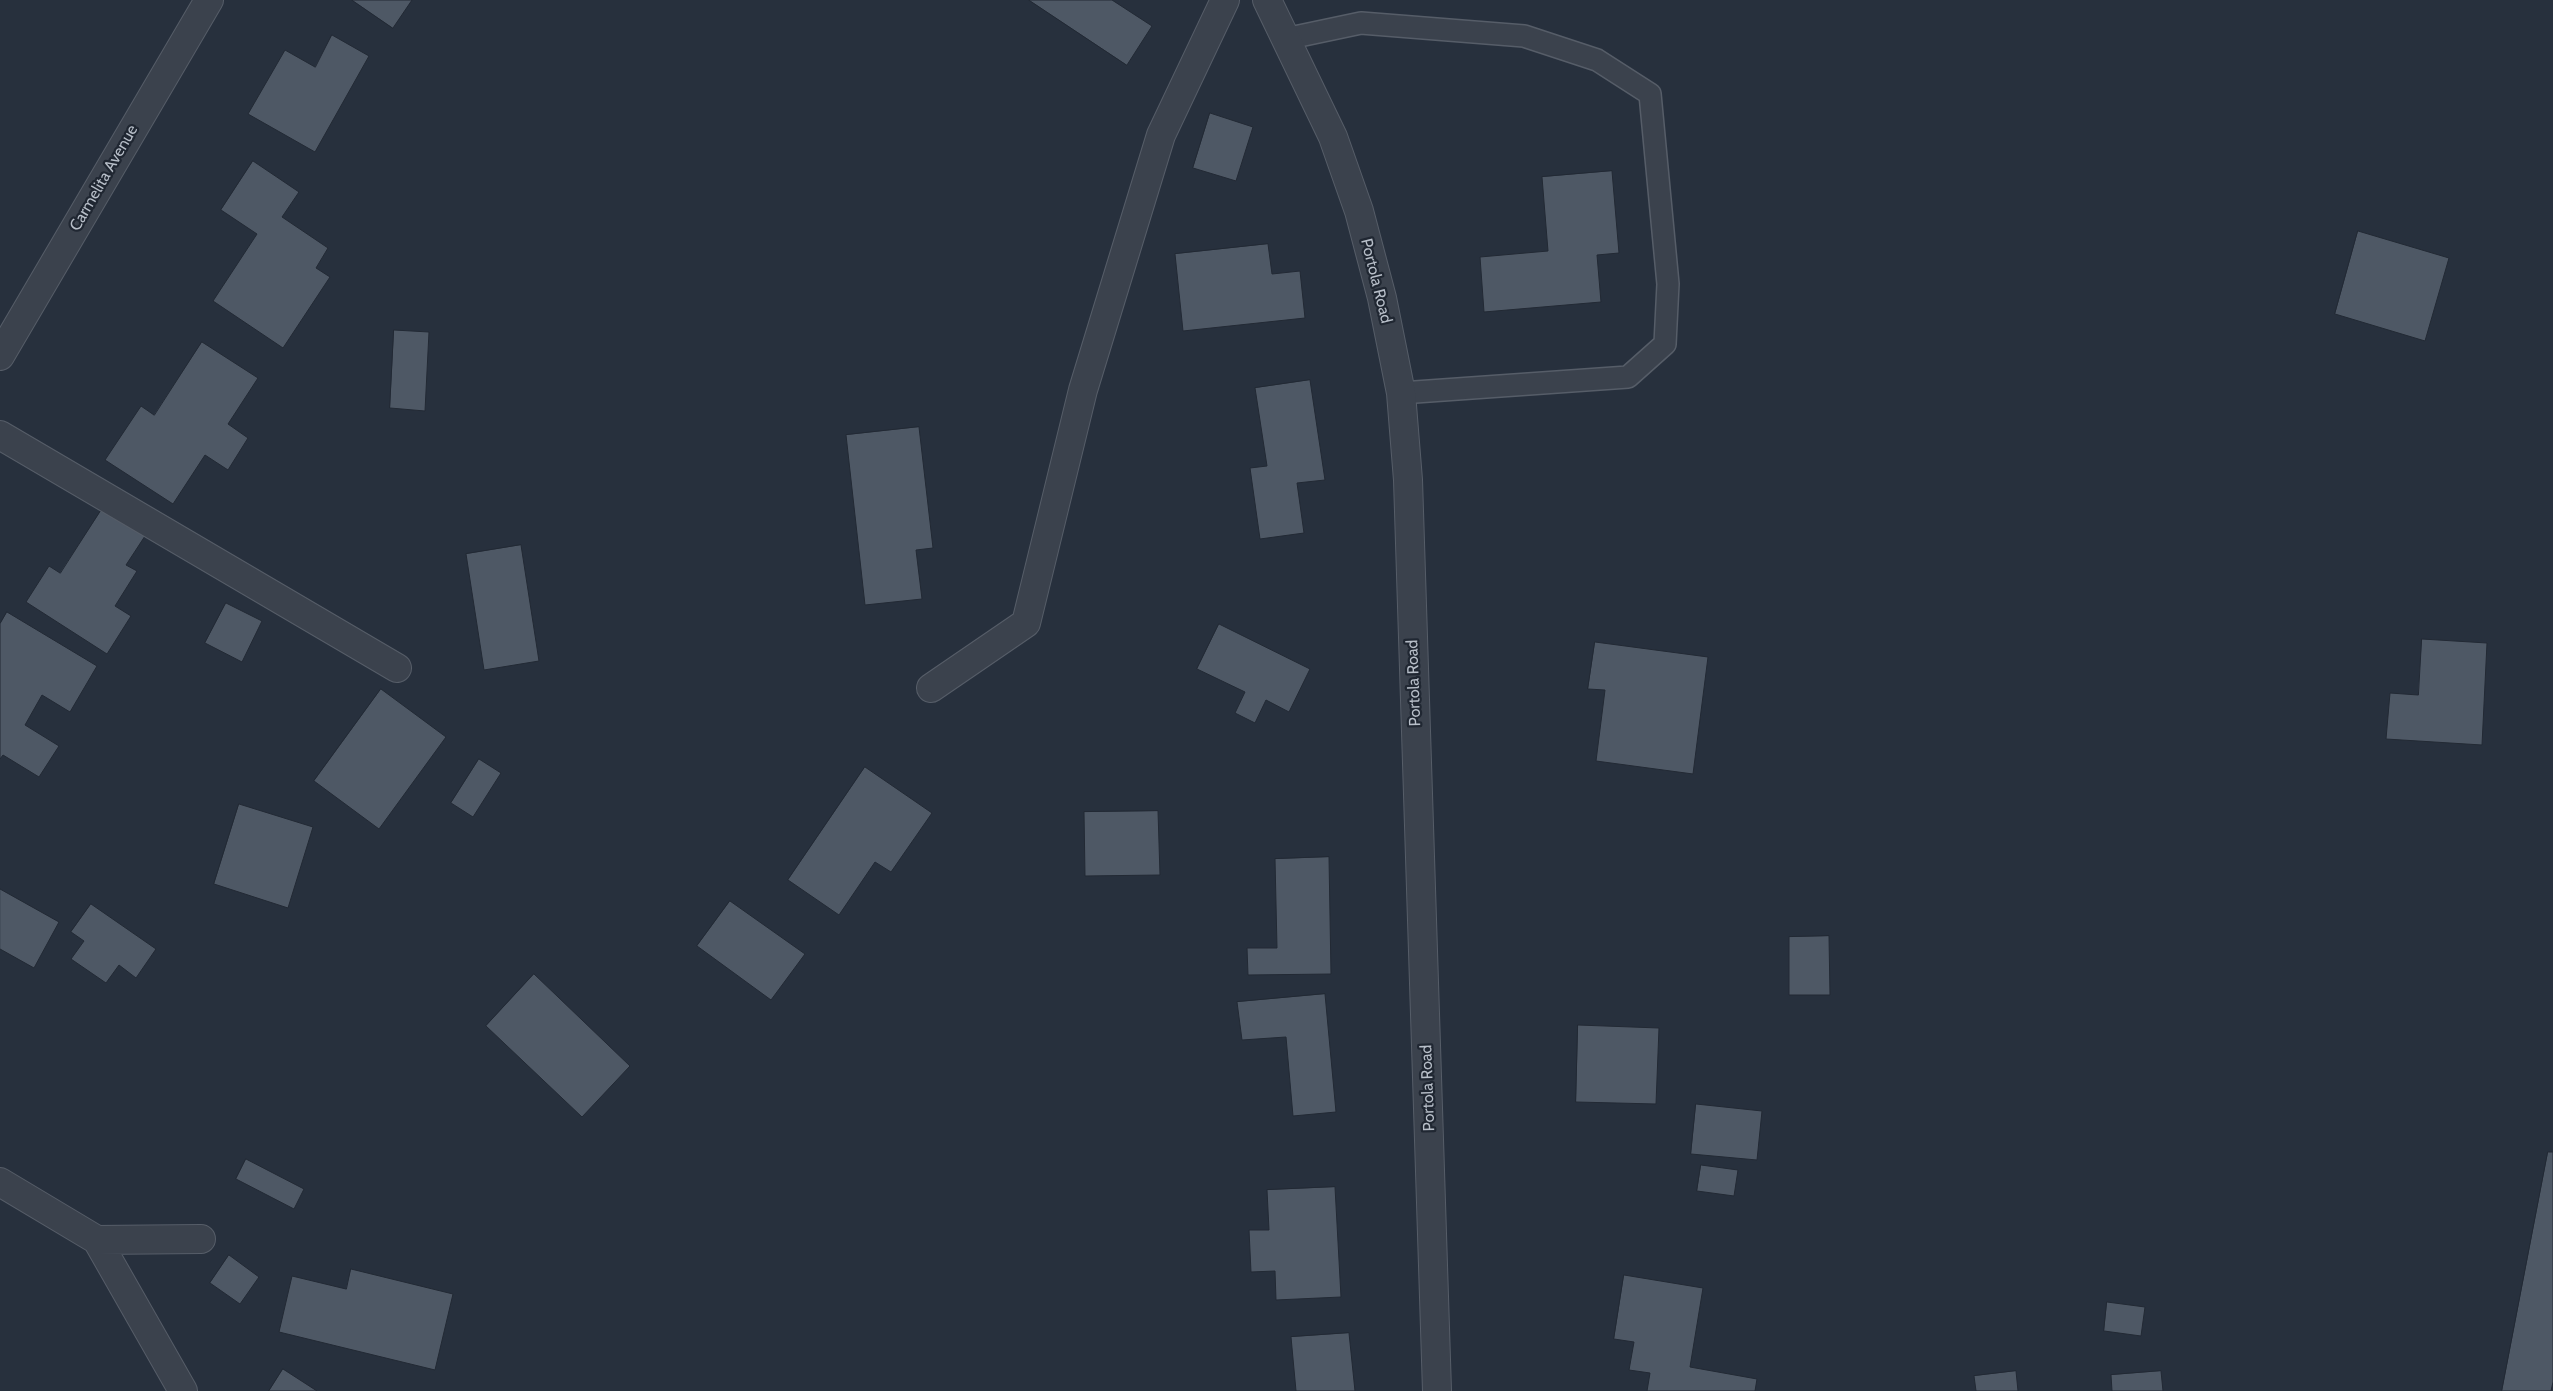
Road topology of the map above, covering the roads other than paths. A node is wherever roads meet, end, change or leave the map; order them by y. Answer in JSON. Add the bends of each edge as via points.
{"nodes":[{"id":1,"x":209,"y":0,"type":"edge"},
{"id":2,"x":1225,"y":0,"type":"edge"},
{"id":3,"x":1266,"y":0,"type":"edge"},
{"id":4,"x":1285,"y":39,"type":"junction"},
{"id":5,"x":0,"y":356,"type":"edge"},
{"id":6,"x":1401,"y":393,"type":"junction"},
{"id":7,"x":0,"y":435,"type":"edge"},
{"id":8,"x":397,"y":668,"type":"dead end"},
{"id":9,"x":931,"y":688,"type":"dead end"},
{"id":10,"x":0,"y":1182,"type":"edge"},
{"id":11,"x":201,"y":1239,"type":"dead end"},
{"id":12,"x":97,"y":1240,"type":"junction"},
{"id":13,"x":183,"y":1391,"type":"edge"},
{"id":14,"x":1437,"y":1391,"type":"edge"}],
"edges":[{"from":1,"to":5,"type":"street","name":"Carmelita Avenue"},
{"from":2,"to":9,"type":"street","via":[[1161,134],[1083,390],[1026,623]]},
{"from":3,"to":4,"type":"street","name":"Portola Road"},
{"from":4,"to":6,"type":"street","name":"Portola Road","via":[[1333,136],[1359,211],[1382,298]]},
{"from":4,"to":6,"type":"lane","via":[[1361,23],[1524,36],[1597,60],[1650,94],[1668,284],[1665,344],[1628,377]]},
{"from":6,"to":14,"type":"street","name":"Portola Road","via":[[1408,490]]},
{"from":7,"to":8,"type":"street"},
{"from":10,"to":12,"type":"street"},
{"from":11,"to":12,"type":"street"},
{"from":12,"to":13,"type":"street"}]}
